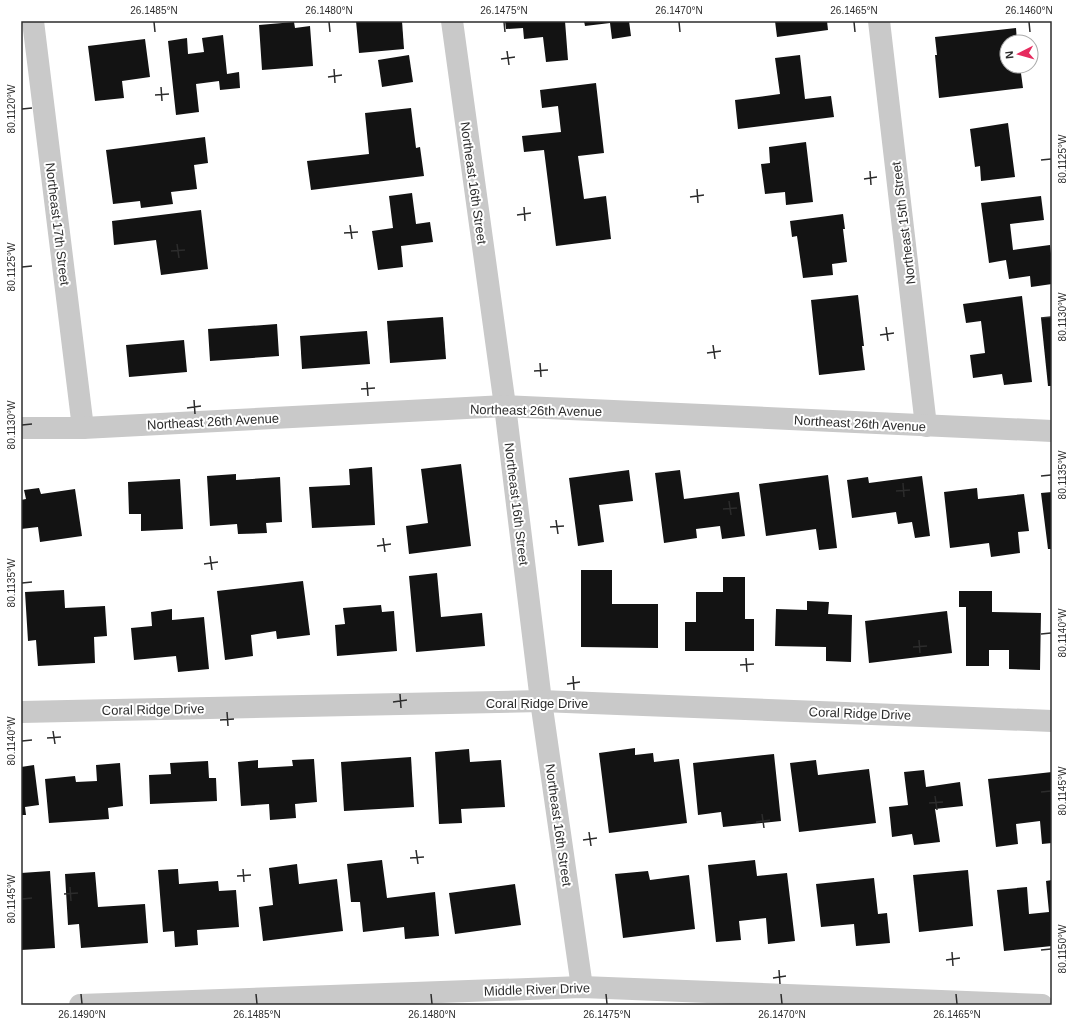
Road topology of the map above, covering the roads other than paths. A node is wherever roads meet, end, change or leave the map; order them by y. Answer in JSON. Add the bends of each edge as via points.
{"nodes":[{"id":1,"x":33,"y":21,"type":"edge"},
{"id":2,"x":452,"y":21,"type":"edge"},
{"id":3,"x":879,"y":21,"type":"edge"},
{"id":4,"x":505,"y":406,"type":"junction"},
{"id":5,"x":926,"y":426,"type":"junction"},
{"id":6,"x":21,"y":428,"type":"edge"},
{"id":7,"x":83,"y":428,"type":"junction"},
{"id":8,"x":1052,"y":431,"type":"edge"},
{"id":9,"x":541,"y":701,"type":"junction"},
{"id":10,"x":21,"y":712,"type":"edge"},
{"id":11,"x":1052,"y":721,"type":"edge"},
{"id":12,"x":582,"y":987,"type":"junction"},
{"id":13,"x":80,"y":1005,"type":"edge"},
{"id":14,"x":1042,"y":1005,"type":"edge"}],
"edges":[{"from":1,"to":7,"type":"street","name":"Northeast 17th Street"},
{"from":2,"to":4,"type":"street","name":"Northeast 16th Street"},
{"from":3,"to":5,"type":"street","name":"Northeast 15th Street"},
{"from":4,"to":5,"type":"street","name":"Northeast 26th Avenue"},
{"from":4,"to":7,"type":"street","name":"Northeast 26th Avenue"},
{"from":4,"to":9,"type":"street","name":"Northeast 16th Street"},
{"from":5,"to":8,"type":"street","name":"Northeast 26th Avenue"},
{"from":6,"to":7,"type":"street","name":"Northeast 26th Avenue"},
{"from":9,"to":10,"type":"street","name":"Coral Ridge Drive"},
{"from":9,"to":11,"type":"street","name":"Coral Ridge Drive"},
{"from":9,"to":12,"type":"street","name":"Northeast 16th Street"},
{"from":12,"to":13,"type":"street","name":"Middle River Drive"},
{"from":12,"to":14,"type":"street","name":"Middle River Drive"}]}
